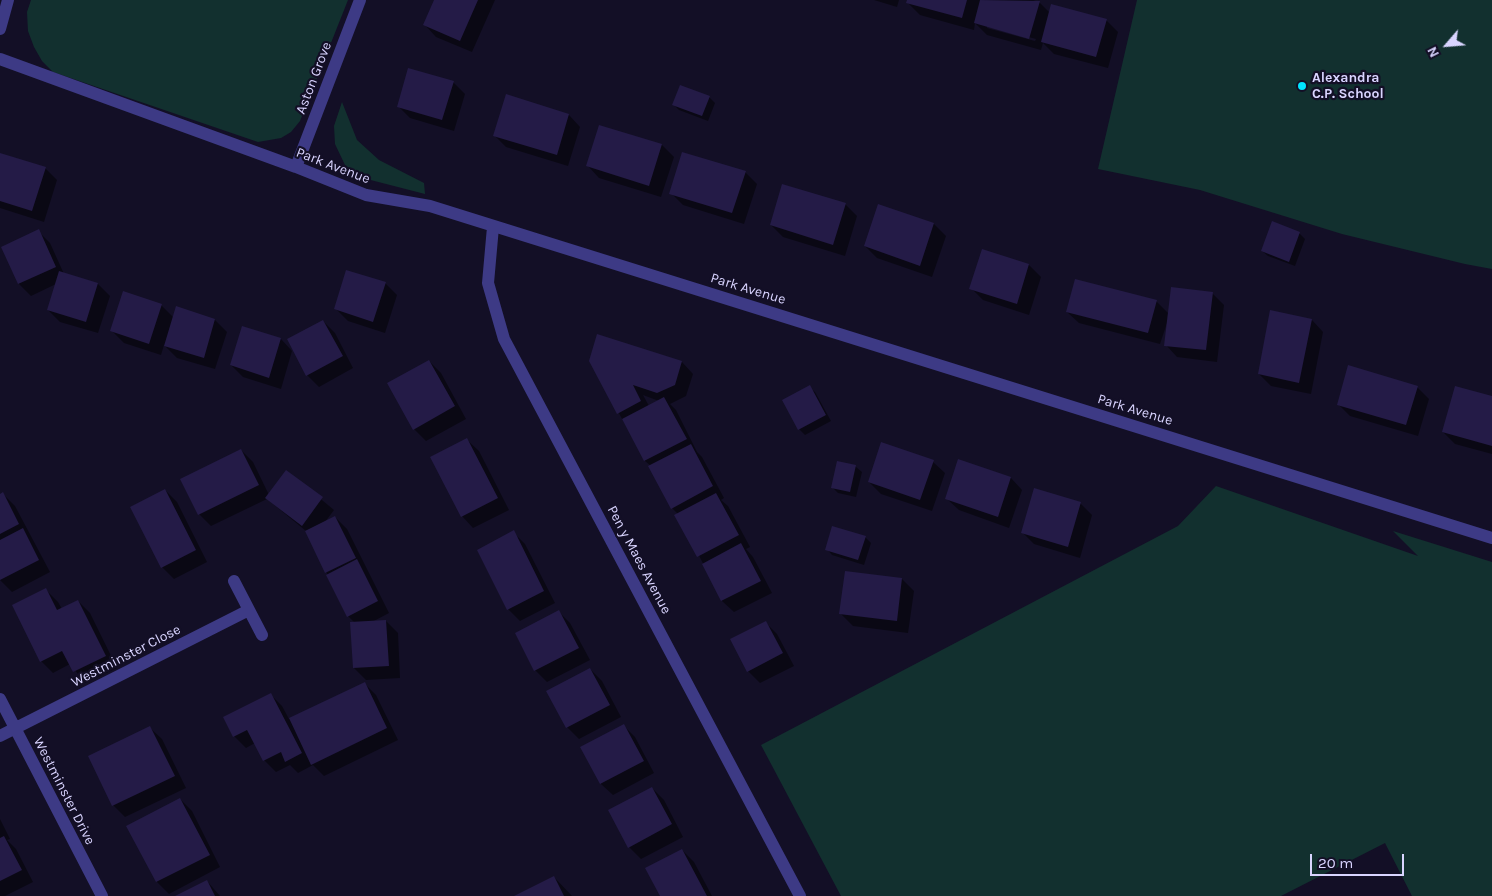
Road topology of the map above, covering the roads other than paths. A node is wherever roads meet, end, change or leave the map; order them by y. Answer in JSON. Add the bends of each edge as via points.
{"nodes":[{"id":1,"x":8,"y":0,"type":"edge"},
{"id":2,"x":360,"y":0,"type":"edge"},
{"id":3,"x":0,"y":29,"type":"edge"},
{"id":4,"x":0,"y":59,"type":"edge"},
{"id":5,"x":296,"y":167,"type":"junction"},
{"id":6,"x":493,"y":227,"type":"junction"},
{"id":7,"x":1492,"y":538,"type":"edge"},
{"id":8,"x":234,"y":581,"type":"dead end"},
{"id":9,"x":250,"y":610,"type":"junction"},
{"id":10,"x":262,"y":635,"type":"dead end"},
{"id":11,"x":0,"y":699,"type":"edge"},
{"id":12,"x":15,"y":729,"type":"junction"},
{"id":13,"x":0,"y":736,"type":"edge"},
{"id":14,"x":102,"y":896,"type":"edge"},
{"id":15,"x":800,"y":896,"type":"edge"}],
"edges":[{"from":1,"to":3,"type":"street"},
{"from":2,"to":5,"type":"street","name":"Aston Grove"},
{"from":4,"to":5,"type":"street","name":"Park Avenue"},
{"from":5,"to":6,"type":"street","name":"Park Avenue","via":[[366,195],[430,206]]},
{"from":6,"to":7,"type":"street","name":"Park Avenue"},
{"from":6,"to":15,"type":"street","name":"Pen y Maes Avenue","via":[[488,283],[504,339]]},
{"from":8,"to":9,"type":"street"},
{"from":9,"to":10,"type":"street"},
{"from":9,"to":12,"type":"street","name":"Westminster Close"},
{"from":11,"to":12,"type":"street","name":"Westminster Drive"},
{"from":12,"to":13,"type":"street","name":"Westminster Close"},
{"from":12,"to":14,"type":"street","name":"Westminster Drive"}]}
